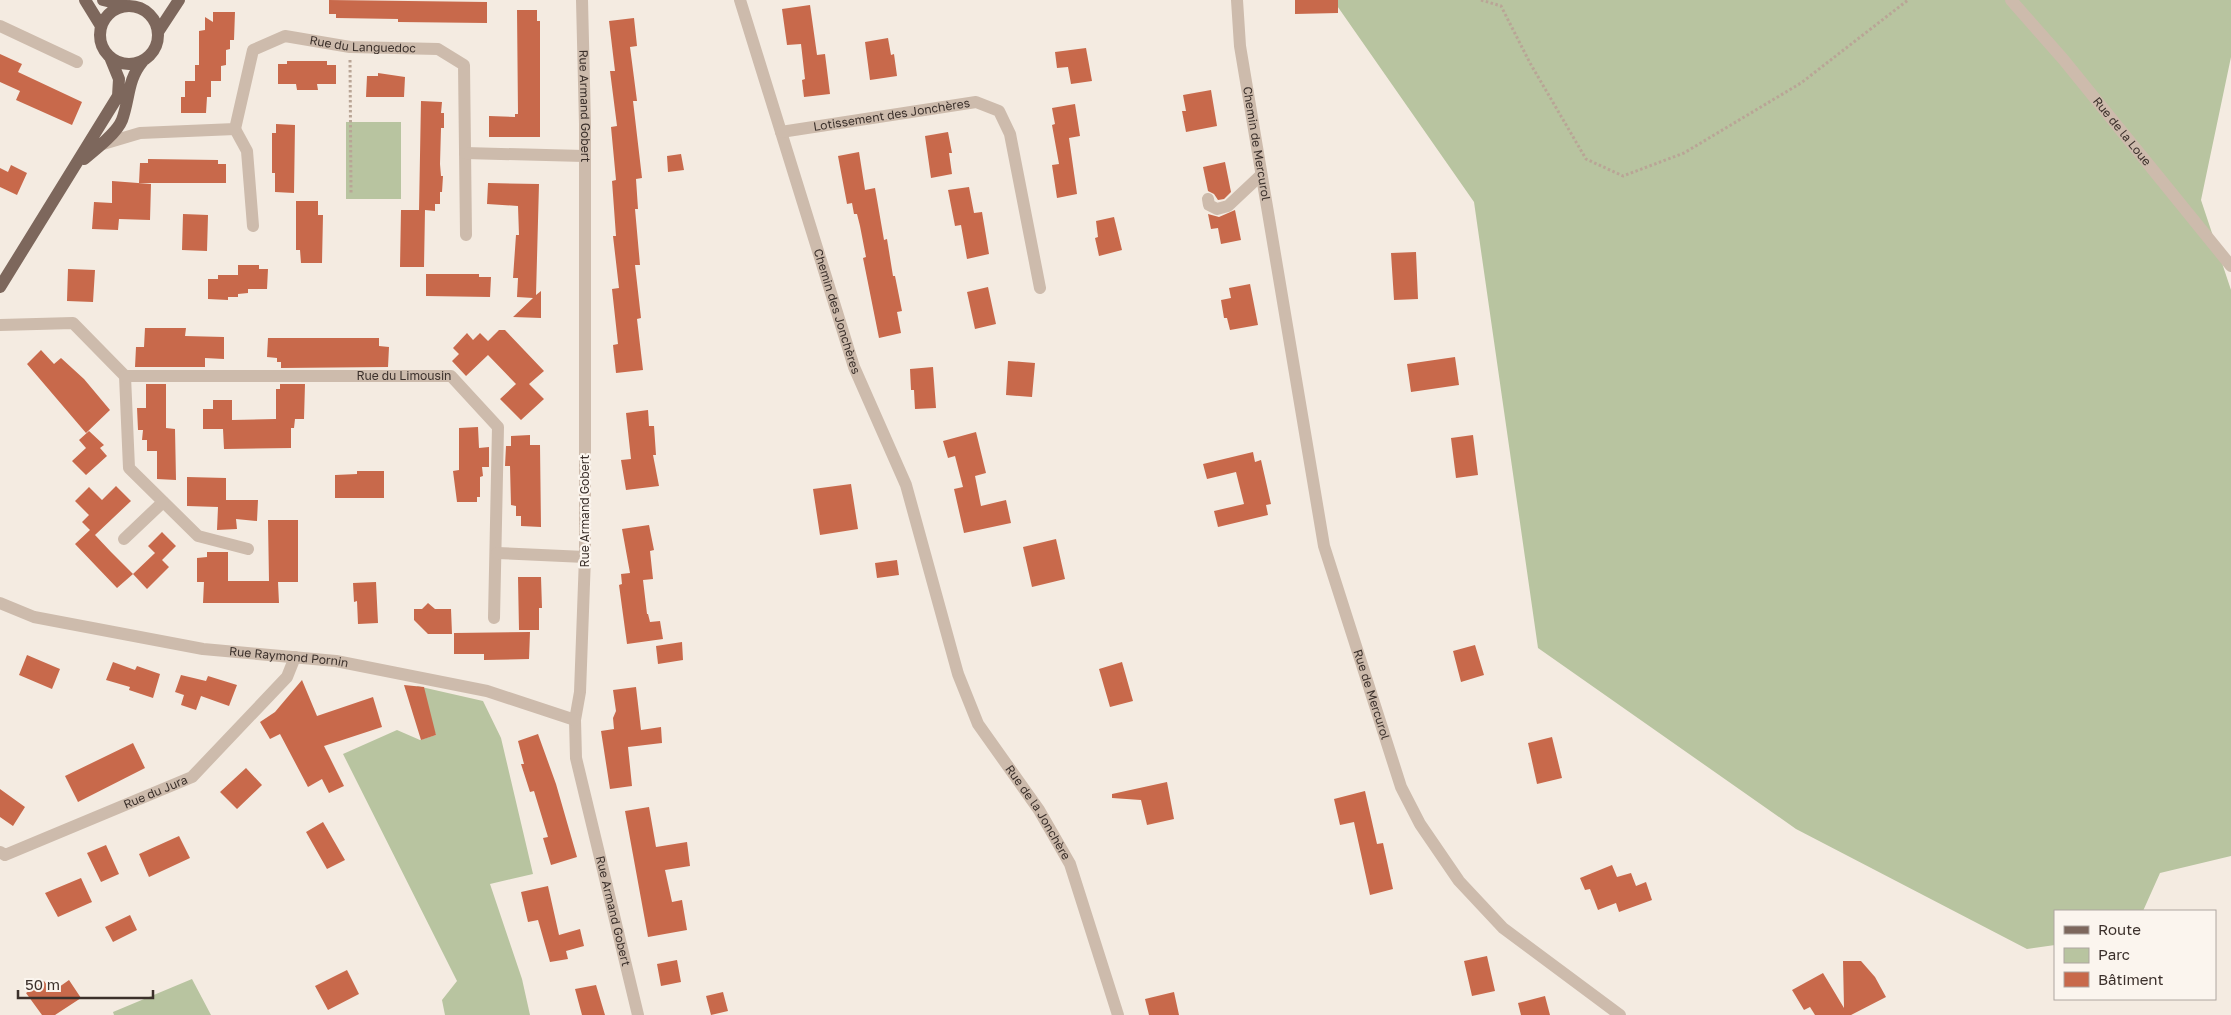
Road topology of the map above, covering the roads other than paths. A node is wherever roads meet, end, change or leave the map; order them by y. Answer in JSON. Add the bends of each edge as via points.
{"nodes":[{"id":1,"x":85,"y":0,"type":"edge"},
{"id":2,"x":103,"y":0,"type":"edge"},
{"id":3,"x":179,"y":0,"type":"edge"},
{"id":4,"x":582,"y":0,"type":"edge"},
{"id":5,"x":740,"y":0,"type":"edge"},
{"id":6,"x":1237,"y":0,"type":"edge"},
{"id":7,"x":2011,"y":0,"type":"edge"},
{"id":8,"x":127,"y":6,"type":"junction"},
{"id":9,"x":0,"y":26,"type":"edge"},
{"id":10,"x":101,"y":26,"type":"junction"},
{"id":11,"x":158,"y":32,"type":"junction"},
{"id":12,"x":110,"y":57,"type":"junction"},
{"id":13,"x":143,"y":61,"type":"junction"},
{"id":14,"x":77,"y":62,"type":"dead end"},
{"id":15,"x":122,"y":121,"type":"junction"},
{"id":16,"x":235,"y":129,"type":"junction"},
{"id":17,"x":781,"y":132,"type":"junction"},
{"id":18,"x":140,"y":133,"type":"junction"},
{"id":19,"x":103,"y":144,"type":"junction"},
{"id":20,"x":465,"y":153,"type":"junction"},
{"id":21,"x":584,"y":156,"type":"junction"},
{"id":22,"x":76,"y":165,"type":"junction"},
{"id":23,"x":1261,"y":175,"type":"junction"},
{"id":24,"x":1208,"y":199,"type":"dead end"},
{"id":25,"x":253,"y":226,"type":"dead end"},
{"id":26,"x":466,"y":235,"type":"dead end"},
{"id":27,"x":2231,"y":266,"type":"edge"},
{"id":28,"x":1280,"y":286,"type":"joint"},
{"id":29,"x":0,"y":287,"type":"edge"},
{"id":30,"x":1040,"y":288,"type":"dead end"},
{"id":31,"x":0,"y":325,"type":"edge"},
{"id":32,"x":125,"y":376,"type":"junction"},
{"id":33,"x":163,"y":502,"type":"junction"},
{"id":34,"x":124,"y":539,"type":"dead end"},
{"id":35,"x":248,"y":548,"type":"dead end"},
{"id":36,"x":497,"y":553,"type":"junction"},
{"id":37,"x":585,"y":557,"type":"junction"},
{"id":38,"x":0,"y":603,"type":"edge"},
{"id":39,"x":494,"y":618,"type":"dead end"},
{"id":40,"x":942,"y":619,"type":"joint"},
{"id":41,"x":295,"y":657,"type":"junction"},
{"id":42,"x":575,"y":720,"type":"junction"},
{"id":43,"x":0,"y":852,"type":"edge"},
{"id":44,"x":638,"y":1015,"type":"edge"},
{"id":45,"x":1118,"y":1015,"type":"edge"},
{"id":46,"x":1620,"y":1015,"type":"edge"}],
"edges":[{"from":1,"to":10,"type":"main road"},
{"from":2,"to":8,"type":"main road"},
{"from":3,"to":11,"type":"main road"},
{"from":4,"to":21,"type":"street","name":"Rue Armand Gobert"},
{"from":5,"to":17,"type":"street","name":"Chemin des Jonchères"},
{"from":6,"to":23,"type":"street","name":"Chemin de Mercurol","via":[[1240,46]]},
{"from":7,"to":27,"type":"street","name":"Rue de la Loue"},
{"from":8,"to":10,"type":"main road","via":[[116,9]]},
{"from":8,"to":11,"type":"main road","via":[[138,7],[148,13]]},
{"from":9,"to":14,"type":"street"},
{"from":10,"to":12,"type":"main road","via":[[103,48]]},
{"from":11,"to":13,"type":"main road","via":[[152,54]]},
{"from":12,"to":13,"type":"main road","via":[[120,63]]},
{"from":12,"to":22,"type":"main road","via":[[118,78],[118,96]]},
{"from":13,"to":15,"type":"main road","via":[[134,72]]},
{"from":15,"to":18,"type":"street"},
{"from":15,"to":19,"type":"main road"},
{"from":16,"to":18,"type":"street"},
{"from":16,"to":20,"type":"street","name":"Rue du Languedoc","via":[[253,50],[285,36],[350,47],[438,49],[464,65]]},
{"from":16,"to":25,"type":"street","via":[[247,151]]},
{"from":17,"to":30,"type":"street","name":"Lotissement des Jonchères","via":[[976,102],[999,111],[1010,134]]},
{"from":17,"to":40,"type":"street","name":"Chemin des Jonchères","via":[[854,367],[906,485]]},
{"from":18,"to":19,"type":"street"},
{"from":19,"to":22,"type":"main road"},
{"from":20,"to":21,"type":"street"},
{"from":20,"to":26,"type":"street","name":"Rue du Languedoc"},
{"from":21,"to":37,"type":"street","name":"Rue Armand Gobert"},
{"from":22,"to":29,"type":"main road"},
{"from":23,"to":24,"type":"street","via":[[1228,206],[1217,209],[1209,205]]},
{"from":23,"to":28,"type":"street","name":"Chemin de Mercurol"},
{"from":28,"to":46,"type":"street","name":"Rue de Mercurol","via":[[1324,546],[1401,787],[1420,824],[1459,881],[1503,928]]},
{"from":31,"to":32,"type":"street","via":[[73,324]]},
{"from":32,"to":33,"type":"street","via":[[129,468]]},
{"from":32,"to":36,"type":"street","name":"Rue du Limousin","via":[[451,376],[498,427]]},
{"from":33,"to":34,"type":"street"},
{"from":33,"to":35,"type":"street","via":[[198,536]]},
{"from":36,"to":37,"type":"street"},
{"from":36,"to":39,"type":"street","name":"Rue du Limousin"},
{"from":37,"to":42,"type":"street","name":"Rue Armand Gobert","via":[[580,692]]},
{"from":38,"to":41,"type":"street","name":"Rue Raymond Pornin","via":[[34,617],[203,649]]},
{"from":40,"to":45,"type":"street","name":"Rue de la Jonchère","via":[[958,674],[978,724],[1039,810],[1070,864]]},
{"from":41,"to":42,"type":"street","name":"Rue Raymond Pornin","via":[[336,661],[487,690]]},
{"from":41,"to":43,"type":"street","name":"Rue du Jura","via":[[287,677],[192,777],[6,855]]},
{"from":42,"to":44,"type":"street","name":"Rue Armand Gobert","via":[[576,758]]}]}
